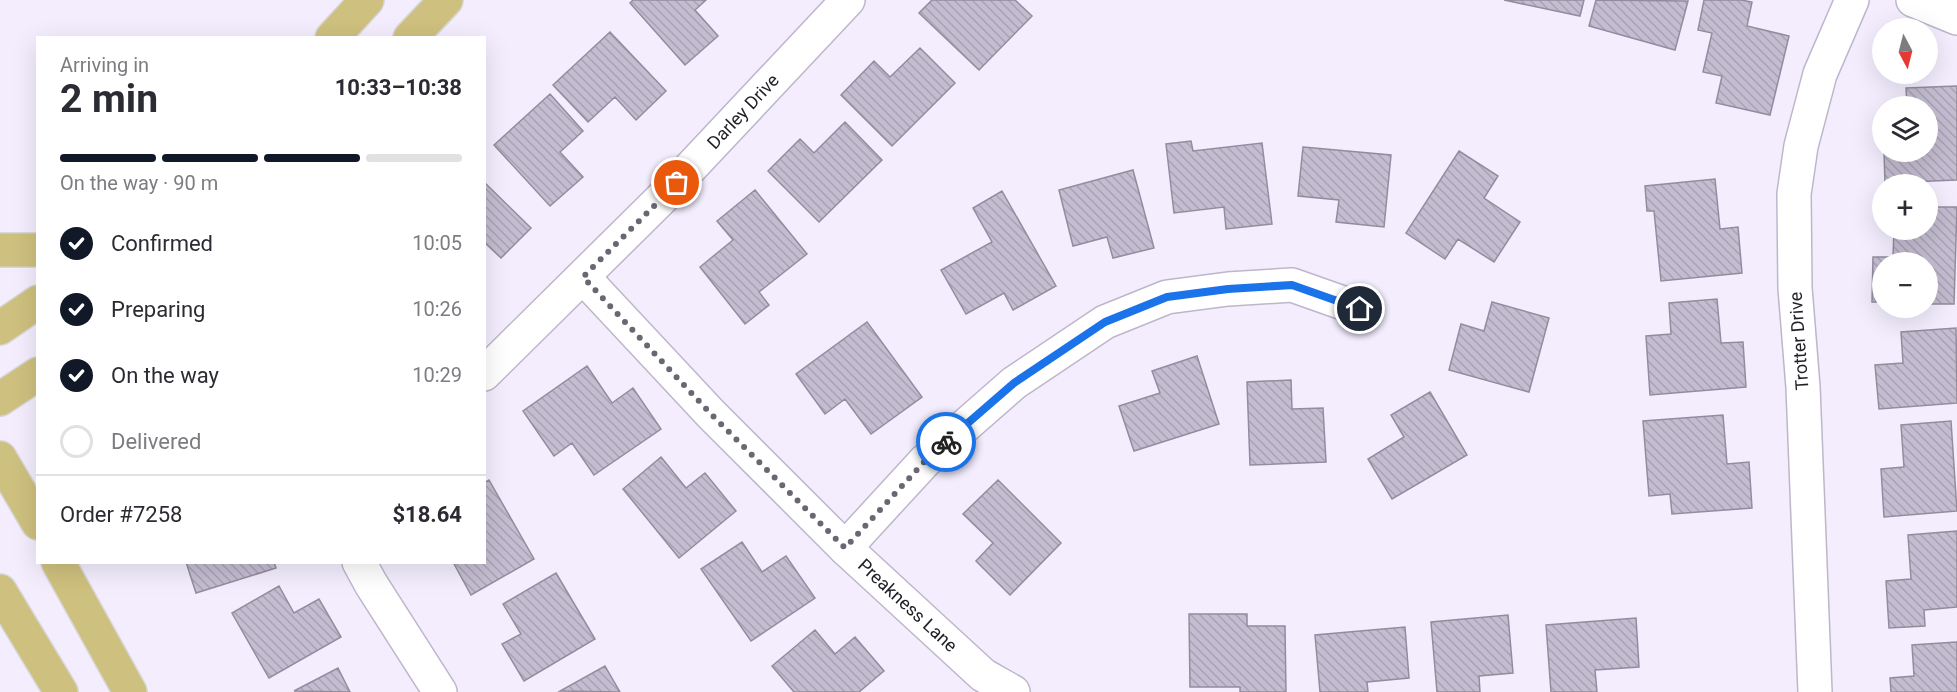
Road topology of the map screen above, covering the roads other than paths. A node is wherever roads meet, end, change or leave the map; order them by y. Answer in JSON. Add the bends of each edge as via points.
{"nodes":[{"id":1,"x":367,"y":0,"type":"edge"},
{"id":2,"x":446,"y":0,"type":"edge"},
{"id":3,"x":848,"y":0,"type":"edge"},
{"id":4,"x":1852,"y":0,"type":"edge"},
{"id":5,"x":1913,"y":0,"type":"edge"},
{"id":6,"x":1957,"y":18,"type":"edge"},
{"id":7,"x":334,"y":36,"type":"edge"},
{"id":8,"x":412,"y":36,"type":"edge"},
{"id":9,"x":0,"y":250,"type":"edge"},
{"id":10,"x":36,"y":250,"type":"edge"},
{"id":11,"x":583,"y":277,"type":"junction"},
{"id":12,"x":36,"y":303,"type":"edge"},
{"id":13,"x":1360,"y":309,"type":"dead end"},
{"id":14,"x":0,"y":328,"type":"edge"},
{"id":15,"x":486,"y":372,"type":"edge"},
{"id":16,"x":36,"y":375,"type":"edge"},
{"id":17,"x":0,"y":399,"type":"edge"},
{"id":18,"x":0,"y":458,"type":"edge"},
{"id":19,"x":36,"y":521,"type":"edge"},
{"id":20,"x":845,"y":548,"type":"junction"},
{"id":21,"x":360,"y":564,"type":"edge"},
{"id":22,"x":64,"y":568,"type":"edge"},
{"id":23,"x":0,"y":591,"type":"edge"},
{"id":24,"x":0,"y":629,"type":"edge"},
{"id":25,"x":57,"y":686,"type":"edge"},
{"id":26,"x":130,"y":692,"type":"edge"},
{"id":27,"x":440,"y":692,"type":"edge"},
{"id":28,"x":1013,"y":692,"type":"edge"},
{"id":29,"x":1815,"y":692,"type":"edge"}],
"edges":[{"from":1,"to":7,"type":"main road"},
{"from":2,"to":8,"type":"main road"},
{"from":3,"to":11,"type":"street","name":"Darley Drive","via":[[661,200]]},
{"from":4,"to":29,"type":"street","name":"Trotter Drive","via":[[1820,74],[1801,146],[1794,194]]},
{"from":5,"to":6,"type":"street"},
{"from":9,"to":10,"type":"main road"},
{"from":11,"to":15,"type":"street","name":"Darley Drive"},
{"from":11,"to":20,"type":"street","name":"Preakness Lane","via":[[711,414]]},
{"from":12,"to":14,"type":"main road"},
{"from":13,"to":20,"type":"street","via":[[1292,285],[1167,297],[1105,322],[1014,383],[925,461]]},
{"from":16,"to":17,"type":"main road"},
{"from":18,"to":19,"type":"main road"},
{"from":20,"to":28,"type":"street","name":"Preakness Lane","via":[[983,675]]},
{"from":21,"to":27,"type":"street"},
{"from":22,"to":26,"type":"main road"},
{"from":23,"to":25,"type":"main road"},
{"from":24,"to":25,"type":"main road"}]}
